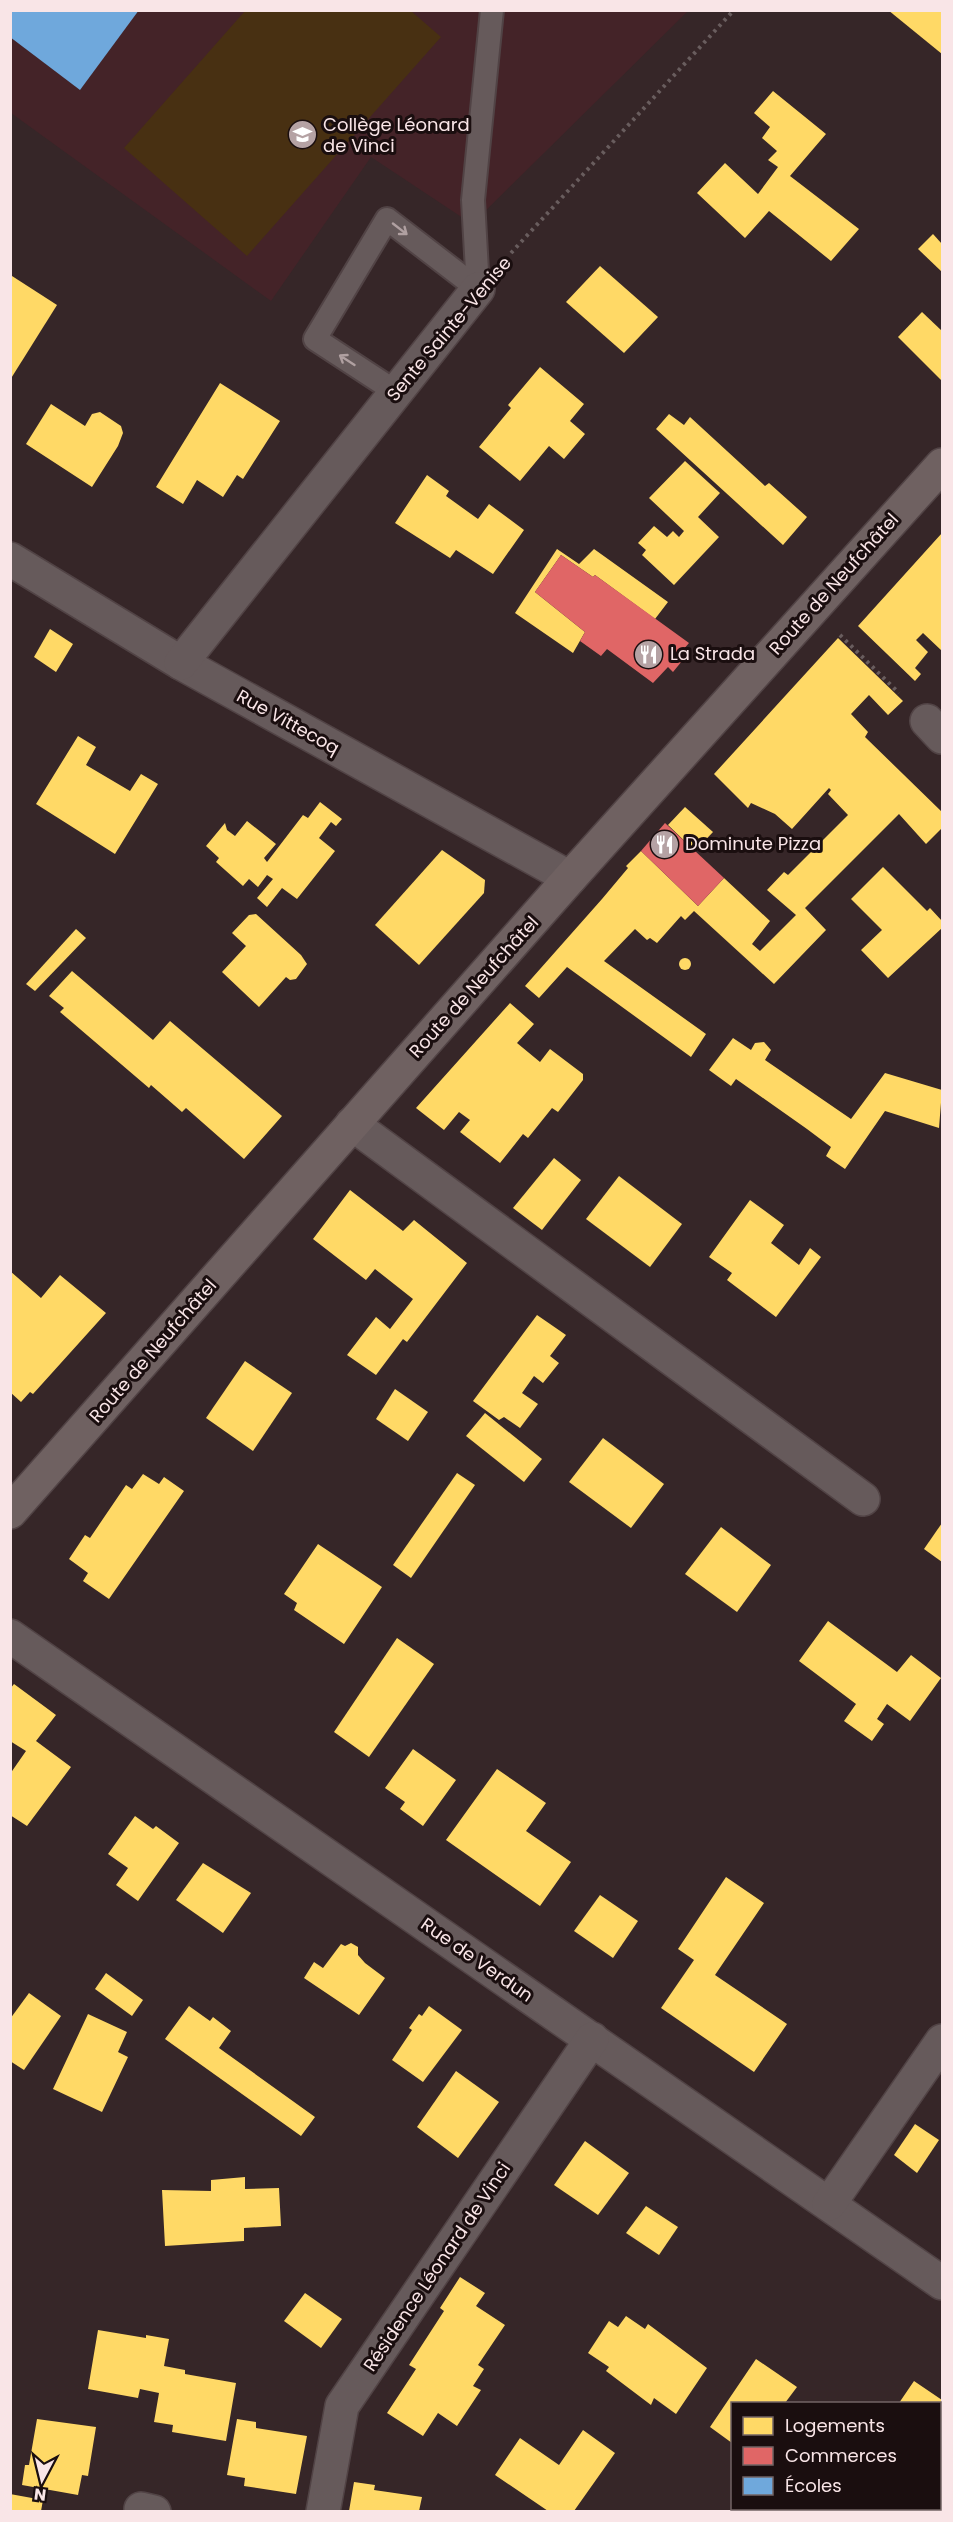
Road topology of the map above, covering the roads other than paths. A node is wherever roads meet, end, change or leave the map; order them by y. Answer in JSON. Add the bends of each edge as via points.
{"nodes":[{"id":1,"x":492,"y":10,"type":"edge"},
{"id":2,"x":478,"y":289,"type":"junction"},
{"id":3,"x":396,"y":392,"type":"junction"},
{"id":4,"x":942,"y":465,"type":"edge"},
{"id":5,"x":10,"y":559,"type":"edge"},
{"id":6,"x":181,"y":663,"type":"junction"},
{"id":7,"x":570,"y":878,"type":"junction"},
{"id":8,"x":352,"y":1124,"type":"junction"},
{"id":9,"x":863,"y":1499,"type":"dead end"},
{"id":10,"x":10,"y":1512,"type":"edge"},
{"id":11,"x":10,"y":1636,"type":"edge"},
{"id":12,"x":592,"y":2039,"type":"junction"},
{"id":13,"x":942,"y":2041,"type":"edge"},
{"id":14,"x":829,"y":2204,"type":"junction"},
{"id":15,"x":942,"y":2283,"type":"edge"},
{"id":16,"x":323,"y":2511,"type":"edge"}],
"edges":[{"from":1,"to":2,"type":"lane","via":[[473,200]]},
{"from":2,"to":3,"type":"street","name":"Sente Sainte-Venise"},
{"from":3,"to":2,"type":"lane","one_way":true,"via":[[315,339],[387,219]]},
{"from":3,"to":6,"type":"street","name":"Sente Sainte-Venise"},
{"from":4,"to":7,"type":"main road","name":"Route de Neufchâtel"},
{"from":5,"to":6,"type":"street","name":"Rue Vittecoq"},
{"from":6,"to":7,"type":"street","name":"Rue Vittecoq"},
{"from":7,"to":8,"type":"main road","name":"Route de Neufchâtel"},
{"from":8,"to":9,"type":"street"},
{"from":8,"to":10,"type":"main road","name":"Route de Neufchâtel"},
{"from":11,"to":12,"type":"street","name":"Rue de Verdun"},
{"from":12,"to":14,"type":"street","name":"Rue de Verdun"},
{"from":12,"to":16,"type":"street","name":"Résidence Léonard de Vinci","via":[[342,2406]]},
{"from":13,"to":14,"type":"street"},
{"from":14,"to":15,"type":"street","name":"Rue de Verdun"}]}
